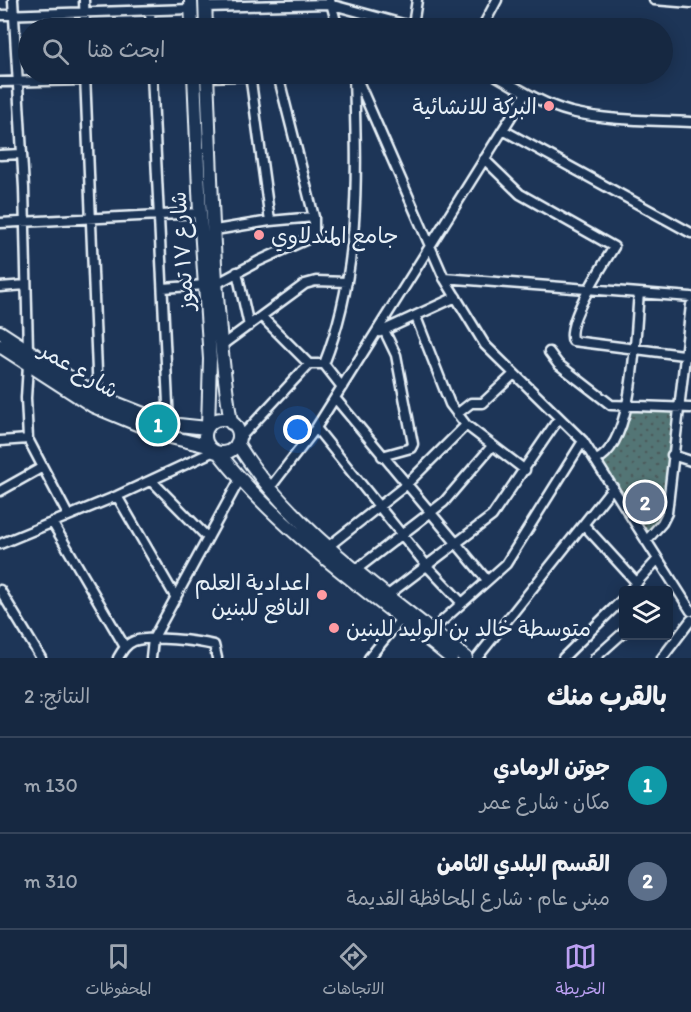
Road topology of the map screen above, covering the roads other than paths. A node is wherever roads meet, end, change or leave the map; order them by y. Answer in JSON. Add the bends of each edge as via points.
{"nodes":[{"id":1,"x":13,"y":0,"type":"edge"},
{"id":2,"x":84,"y":0,"type":"edge"},
{"id":3,"x":417,"y":0,"type":"edge"},
{"id":4,"x":497,"y":0,"type":"edge"},
{"id":5,"x":654,"y":0,"type":"edge"},
{"id":6,"x":314,"y":2,"type":"edge"},
{"id":7,"x":329,"y":2,"type":"edge"},
{"id":8,"x":691,"y":3,"type":"edge"},
{"id":9,"x":191,"y":4,"type":"edge"},
{"id":10,"x":205,"y":4,"type":"edge"},
{"id":11,"x":150,"y":12,"type":"junction"},
{"id":12,"x":84,"y":13,"type":"junction"},
{"id":13,"x":0,"y":15,"type":"edge"},
{"id":14,"x":13,"y":15,"type":"junction"},
{"id":15,"x":84,"y":18,"type":"edge"},
{"id":16,"x":150,"y":18,"type":"edge"},
{"id":17,"x":335,"y":18,"type":"edge"},
{"id":18,"x":385,"y":18,"type":"edge"},
{"id":19,"x":416,"y":18,"type":"edge"},
{"id":20,"x":487,"y":18,"type":"edge"},
{"id":21,"x":17,"y":81,"type":"junction"},
{"id":22,"x":0,"y":82,"type":"edge"},
{"id":23,"x":86,"y":84,"type":"edge"},
{"id":24,"x":152,"y":84,"type":"edge"},
{"id":25,"x":194,"y":84,"type":"edge"},
{"id":26,"x":208,"y":84,"type":"edge"},
{"id":27,"x":251,"y":84,"type":"edge"},
{"id":28,"x":280,"y":84,"type":"edge"},
{"id":29,"x":355,"y":84,"type":"edge"},
{"id":30,"x":359,"y":84,"type":"edge"},
{"id":31,"x":510,"y":84,"type":"edge"},
{"id":32,"x":526,"y":93,"type":"junction"},
{"id":33,"x":691,"y":122,"type":"edge"},
{"id":34,"x":503,"y":130,"type":"junction"},
{"id":35,"x":22,"y":154,"type":"junction"},
{"id":36,"x":0,"y":155,"type":"edge"},
{"id":37,"x":484,"y":159,"type":"junction"},
{"id":38,"x":200,"y":213,"type":"junction"},
{"id":39,"x":159,"y":216,"type":"junction"},
{"id":40,"x":314,"y":217,"type":"junction"},
{"id":41,"x":90,"y":220,"type":"junction"},
{"id":42,"x":270,"y":220,"type":"junction"},
{"id":43,"x":25,"y":222,"type":"junction"},
{"id":44,"x":0,"y":223,"type":"edge"},
{"id":45,"x":215,"y":230,"type":"junction"},
{"id":46,"x":691,"y":233,"type":"edge"},
{"id":47,"x":430,"y":247,"type":"junction"},
{"id":48,"x":237,"y":272,"type":"junction"},
{"id":49,"x":444,"y":278,"type":"junction"},
{"id":50,"x":347,"y":282,"type":"junction"},
{"id":51,"x":212,"y":284,"type":"junction"},
{"id":52,"x":27,"y":285,"type":"junction"},
{"id":53,"x":0,"y":287,"type":"edge"},
{"id":54,"x":163,"y":288,"type":"junction"},
{"id":55,"x":589,"y":288,"type":"junction"},
{"id":56,"x":639,"y":293,"type":"junction"},
{"id":57,"x":456,"y":297,"type":"junction"},
{"id":58,"x":691,"y":297,"type":"edge"},
{"id":59,"x":691,"y":304,"type":"edge"},
{"id":60,"x":416,"y":316,"type":"junction"},
{"id":61,"x":262,"y":317,"type":"junction"},
{"id":62,"x":249,"y":326,"type":"junction"},
{"id":63,"x":384,"y":330,"type":"junction"},
{"id":64,"x":0,"y":332,"type":"edge"},
{"id":65,"x":375,"y":334,"type":"junction"},
{"id":66,"x":222,"y":345,"type":"junction"},
{"id":67,"x":0,"y":346,"type":"edge"},
{"id":68,"x":633,"y":349,"type":"junction"},
{"id":69,"x":28,"y":350,"type":"junction"},
{"id":70,"x":549,"y":352,"type":"dead end"},
{"id":71,"x":688,"y":355,"type":"edge"},
{"id":72,"x":309,"y":364,"type":"junction"},
{"id":73,"x":324,"y":364,"type":"junction"},
{"id":74,"x":28,"y":365,"type":"junction"},
{"id":75,"x":513,"y":375,"type":"junction"},
{"id":76,"x":342,"y":387,"type":"junction"},
{"id":77,"x":98,"y":396,"type":"junction"},
{"id":78,"x":335,"y":398,"type":"junction"},
{"id":79,"x":627,"y":405,"type":"junction"},
{"id":80,"x":678,"y":407,"type":"junction"},
{"id":81,"x":691,"y":408,"type":"edge"},
{"id":82,"x":458,"y":414,"type":"junction"},
{"id":83,"x":559,"y":418,"type":"junction"},
{"id":84,"x":231,"y":423,"type":"junction"},
{"id":85,"x":168,"y":424,"type":"junction"},
{"id":86,"x":466,"y":425,"type":"junction"},
{"id":87,"x":208,"y":427,"type":"junction"},
{"id":88,"x":316,"y":428,"type":"junction"},
{"id":89,"x":28,"y":439,"type":"junction"},
{"id":90,"x":0,"y":441,"type":"edge"},
{"id":91,"x":238,"y":441,"type":"junction"},
{"id":92,"x":583,"y":441,"type":"junction"},
{"id":93,"x":492,"y":446,"type":"junction"},
{"id":94,"x":214,"y":450,"type":"junction"},
{"id":95,"x":672,"y":455,"type":"junction"},
{"id":96,"x":382,"y":456,"type":"junction"},
{"id":97,"x":596,"y":460,"type":"junction"},
{"id":98,"x":691,"y":461,"type":"edge"},
{"id":99,"x":41,"y":468,"type":"junction"},
{"id":100,"x":525,"y":470,"type":"junction"},
{"id":101,"x":240,"y":478,"type":"junction"},
{"id":102,"x":152,"y":481,"type":"junction"},
{"id":103,"x":406,"y":485,"type":"junction"},
{"id":104,"x":614,"y":488,"type":"junction"},
{"id":105,"x":269,"y":489,"type":"junction"},
{"id":106,"x":0,"y":491,"type":"edge"},
{"id":107,"x":117,"y":496,"type":"junction"},
{"id":108,"x":380,"y":507,"type":"junction"},
{"id":109,"x":430,"y":514,"type":"junction"},
{"id":110,"x":68,"y":515,"type":"junction"},
{"id":111,"x":52,"y":522,"type":"junction"},
{"id":112,"x":584,"y":525,"type":"junction"},
{"id":113,"x":403,"y":536,"type":"junction"},
{"id":114,"x":208,"y":538,"type":"junction"},
{"id":115,"x":646,"y":541,"type":"junction"},
{"id":116,"x":0,"y":544,"type":"edge"},
{"id":117,"x":456,"y":545,"type":"junction"},
{"id":118,"x":329,"y":546,"type":"junction"},
{"id":119,"x":658,"y":559,"type":"junction"},
{"id":120,"x":427,"y":566,"type":"junction"},
{"id":121,"x":357,"y":569,"type":"junction"},
{"id":122,"x":487,"y":580,"type":"junction"},
{"id":123,"x":637,"y":583,"type":"junction"},
{"id":124,"x":634,"y":586,"type":"edge"},
{"id":125,"x":0,"y":590,"type":"edge"},
{"id":126,"x":388,"y":595,"type":"junction"},
{"id":127,"x":176,"y":598,"type":"junction"},
{"id":128,"x":688,"y":599,"type":"edge"},
{"id":129,"x":462,"y":603,"type":"junction"},
{"id":130,"x":619,"y":603,"type":"edge"},
{"id":131,"x":691,"y":611,"type":"edge"},
{"id":132,"x":402,"y":618,"type":"junction"},
{"id":133,"x":691,"y":620,"type":"edge"},
{"id":134,"x":432,"y":630,"type":"junction"},
{"id":135,"x":619,"y":636,"type":"edge"},
{"id":136,"x":153,"y":639,"type":"junction"},
{"id":137,"x":125,"y":647,"type":"junction"},
{"id":138,"x":40,"y":658,"type":"edge"},
{"id":139,"x":118,"y":658,"type":"edge"},
{"id":140,"x":152,"y":658,"type":"edge"},
{"id":141,"x":217,"y":658,"type":"edge"},
{"id":142,"x":369,"y":658,"type":"edge"},
{"id":143,"x":451,"y":658,"type":"edge"},
{"id":144,"x":466,"y":658,"type":"edge"},
{"id":145,"x":477,"y":658,"type":"edge"},
{"id":146,"x":563,"y":658,"type":"edge"},
{"id":147,"x":595,"y":658,"type":"edge"},
{"id":148,"x":662,"y":658,"type":"edge"}],
"edges":[{"from":1,"to":14,"type":"street"},
{"from":2,"to":12,"type":"street"},
{"from":3,"to":19,"type":"street"},
{"from":4,"to":20,"type":"street"},
{"from":5,"to":8,"type":"street"},
{"from":6,"to":7,"type":"street"},
{"from":6,"to":10,"type":"street"},
{"from":7,"to":17,"type":"street"},
{"from":7,"to":18,"type":"street"},
{"from":9,"to":11,"type":"street"},
{"from":11,"to":12,"type":"street"},
{"from":11,"to":16,"type":"street"},
{"from":12,"to":14,"type":"street"},
{"from":12,"to":15,"type":"street"},
{"from":13,"to":14,"type":"street"},
{"from":14,"to":21,"type":"street"},
{"from":21,"to":22,"type":"street"},
{"from":21,"to":35,"type":"street"},
{"from":23,"to":41,"type":"street"},
{"from":24,"to":39,"type":"street"},
{"from":25,"to":38,"type":"main road","name":"شارع ١٧ تموز"},
{"from":26,"to":45,"type":"main road","name":"شارع ١٧ تموز"},
{"from":27,"to":42,"type":"street"},
{"from":28,"to":40,"type":"street"},
{"from":29,"to":50,"type":"street","via":[[358,170],[355,234]]},
{"from":30,"to":47,"type":"street"},
{"from":31,"to":32,"type":"street"},
{"from":32,"to":33,"type":"street","via":[[569,111],[609,118]]},
{"from":32,"to":34,"type":"street"},
{"from":34,"to":37,"type":"street"},
{"from":34,"to":46,"type":"street"},
{"from":35,"to":36,"type":"street"},
{"from":35,"to":43,"type":"street"},
{"from":37,"to":47,"type":"street"},
{"from":37,"to":55,"type":"street","via":[[520,194],[614,248]]},
{"from":38,"to":39,"type":"street"},
{"from":38,"to":51,"type":"main road","name":"شارع ١٧ تموز"},
{"from":39,"to":41,"type":"street"},
{"from":39,"to":54,"type":"street"},
{"from":40,"to":42,"type":"street"},
{"from":40,"to":48,"type":"street","via":[[315,232],[311,239]]},
{"from":41,"to":43,"type":"street"},
{"from":41,"to":77,"type":"street"},
{"from":42,"to":45,"type":"street"},
{"from":43,"to":44,"type":"street"},
{"from":43,"to":52,"type":"street"},
{"from":45,"to":51,"type":"main road","name":"شارع ١٧ تموز"},
{"from":47,"to":49,"type":"street"},
{"from":47,"to":65,"type":"street"},
{"from":48,"to":51,"type":"street"},
{"from":48,"to":62,"type":"street"},
{"from":49,"to":55,"type":"street"},
{"from":49,"to":57,"type":"street"},
{"from":50,"to":61,"type":"street","via":[[305,284]]},
{"from":50,"to":73,"type":"street","via":[[336,334]]},
{"from":51,"to":54,"type":"street"},
{"from":51,"to":66,"type":"main road","name":"شارع ١٧ تموز"},
{"from":51,"to":87,"type":"main road","name":"شارع ١٧ تموز"},
{"from":52,"to":53,"type":"street"},
{"from":52,"to":69,"type":"street"},
{"from":54,"to":85,"type":"street"},
{"from":55,"to":56,"type":"street"},
{"from":55,"to":68,"type":"street","via":[[570,338]]},
{"from":56,"to":58,"type":"street"},
{"from":56,"to":68,"type":"street"},
{"from":57,"to":60,"type":"street"},
{"from":57,"to":75,"type":"street","via":[[485,345]]},
{"from":59,"to":71,"type":"street"},
{"from":60,"to":63,"type":"street"},
{"from":60,"to":82,"type":"street","via":[[450,404]]},
{"from":61,"to":62,"type":"street"},
{"from":61,"to":72,"type":"street"},
{"from":62,"to":66,"type":"street"},
{"from":63,"to":65,"type":"street"},
{"from":63,"to":96,"type":"street","via":[[396,354],[413,444],[411,448]]},
{"from":64,"to":69,"type":"main road","name":"شارع عمر"},
{"from":65,"to":76,"type":"street"},
{"from":66,"to":84,"type":"main road","name":"شارع ١٧ تموز"},
{"from":67,"to":74,"type":"main road","name":"شارع عمر"},
{"from":68,"to":71,"type":"street"},
{"from":68,"to":79,"type":"street"},
{"from":69,"to":77,"type":"main road","name":"شارع عمر"},
{"from":70,"to":79,"type":"street","via":[[558,364],[607,403]]},
{"from":71,"to":80,"type":"street"},
{"from":72,"to":73,"type":"street"},
{"from":72,"to":91,"type":"street"},
{"from":73,"to":76,"type":"street"},
{"from":74,"to":89,"type":"street"},
{"from":74,"to":94,"type":"main road","name":"شارع عمر","via":[[107,412]]},
{"from":75,"to":82,"type":"street","via":[[483,404],[471,404]]},
{"from":75,"to":83,"type":"street"},
{"from":76,"to":78,"type":"street"},
{"from":77,"to":85,"type":"main road","name":"شارع عمر"},
{"from":78,"to":88,"type":"street"},
{"from":78,"to":96,"type":"street"},
{"from":79,"to":80,"type":"street"},
{"from":79,"to":97,"type":"street","via":[[615,443],[605,456]]},
{"from":80,"to":81,"type":"street"},
{"from":80,"to":95,"type":"street"},
{"from":82,"to":86,"type":"street"},
{"from":83,"to":92,"type":"street"},
{"from":83,"to":100,"type":"street"},
{"from":84,"to":87,"type":"main road","via":[[217,420]]},
{"from":84,"to":91,"type":"main road","via":[[237,430]]},
{"from":85,"to":87,"type":"main road","name":"شارع عمر"},
{"from":86,"to":93,"type":"street"},
{"from":86,"to":103,"type":"street"},
{"from":87,"to":94,"type":"main road"},
{"from":88,"to":105,"type":"street"},
{"from":88,"to":108,"type":"street"},
{"from":89,"to":90,"type":"street"},
{"from":89,"to":99,"type":"street"},
{"from":91,"to":94,"type":"main road","via":[[232,450]]},
{"from":91,"to":105,"type":"main road"},
{"from":92,"to":97,"type":"street"},
{"from":92,"to":122,"type":"street","via":[[514,553]]},
{"from":93,"to":100,"type":"street"},
{"from":93,"to":109,"type":"street"},
{"from":94,"to":101,"type":"main road"},
{"from":94,"to":102,"type":"street"},
{"from":95,"to":98,"type":"street"},
{"from":95,"to":115,"type":"street","via":[[667,513]]},
{"from":96,"to":103,"type":"street"},
{"from":97,"to":104,"type":"street"},
{"from":99,"to":106,"type":"street"},
{"from":99,"to":110,"type":"street"},
{"from":100,"to":117,"type":"street","via":[[492,516]]},
{"from":101,"to":114,"type":"street"},
{"from":101,"to":132,"type":"main road","via":[[279,518]]},
{"from":102,"to":107,"type":"street"},
{"from":102,"to":114,"type":"street"},
{"from":103,"to":108,"type":"street"},
{"from":103,"to":109,"type":"street"},
{"from":104,"to":112,"type":"street"},
{"from":104,"to":115,"type":"street"},
{"from":105,"to":118,"type":"main road"},
{"from":107,"to":110,"type":"street"},
{"from":107,"to":127,"type":"street"},
{"from":108,"to":113,"type":"street"},
{"from":108,"to":118,"type":"street"},
{"from":109,"to":113,"type":"street"},
{"from":109,"to":117,"type":"street"},
{"from":110,"to":111,"type":"street"},
{"from":111,"to":116,"type":"street"},
{"from":111,"to":137,"type":"street"},
{"from":112,"to":123,"type":"street"},
{"from":112,"to":145,"type":"street"},
{"from":113,"to":120,"type":"street"},
{"from":113,"to":121,"type":"street"},
{"from":114,"to":127,"type":"street"},
{"from":115,"to":119,"type":"street"},
{"from":117,"to":120,"type":"street"},
{"from":117,"to":122,"type":"street"},
{"from":118,"to":121,"type":"main road"},
{"from":119,"to":123,"type":"street"},
{"from":119,"to":128,"type":"street"},
{"from":120,"to":126,"type":"street"},
{"from":120,"to":129,"type":"street"},
{"from":121,"to":126,"type":"main road"},
{"from":122,"to":129,"type":"street"},
{"from":123,"to":124,"type":"street"},
{"from":125,"to":138,"type":"street"},
{"from":126,"to":134,"type":"main road"},
{"from":127,"to":136,"type":"street"},
{"from":128,"to":131,"type":"street"},
{"from":129,"to":134,"type":"street"},
{"from":130,"to":146,"type":"street"},
{"from":132,"to":142,"type":"street"},
{"from":132,"to":143,"type":"main road"},
{"from":133,"to":148,"type":"street"},
{"from":134,"to":144,"type":"main road"},
{"from":135,"to":147,"type":"street"},
{"from":136,"to":137,"type":"street","via":[[134,640]]},
{"from":136,"to":140,"type":"street"},
{"from":136,"to":141,"type":"street","via":[[214,645]]},
{"from":137,"to":139,"type":"street"}]}
